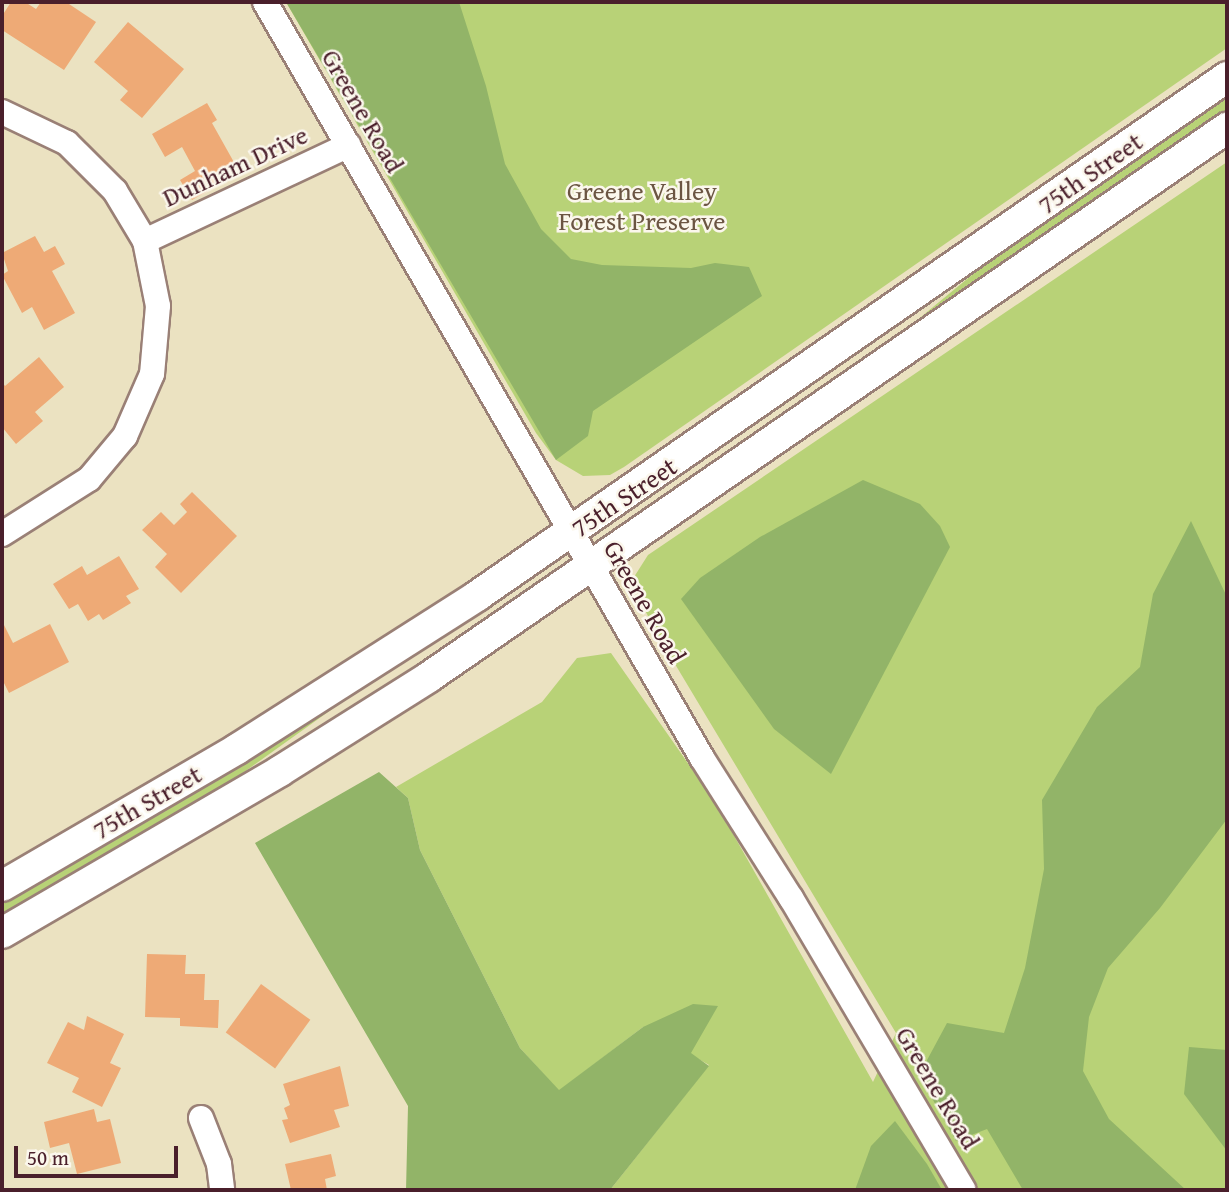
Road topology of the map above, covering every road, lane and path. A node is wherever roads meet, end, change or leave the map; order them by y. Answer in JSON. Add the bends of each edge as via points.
{"nodes":[{"id":1,"x":265,"y":2,"type":"edge"},
{"id":2,"x":1227,"y":77,"type":"edge"},
{"id":3,"x":2,"y":112,"type":"edge"},
{"id":4,"x":1227,"y":128,"type":"edge"},
{"id":5,"x":349,"y":145,"type":"junction"},
{"id":6,"x":145,"y":241,"type":"junction"},
{"id":7,"x":571,"y":533,"type":"junction"},
{"id":8,"x":2,"y":534,"type":"edge"},
{"id":9,"x":591,"y":568,"type":"junction"},
{"id":10,"x":2,"y":886,"type":"edge"},
{"id":11,"x":2,"y":933,"type":"edge"},
{"id":12,"x":201,"y":1118,"type":"dead end"},
{"id":13,"x":222,"y":1190,"type":"edge"},
{"id":14,"x":964,"y":1190,"type":"edge"}],
"edges":[{"from":1,"to":5,"type":"street","name":"Greene Road"},
{"from":2,"to":7,"type":"main road","name":"75th Street"},
{"from":3,"to":6,"type":"street","via":[[38,126],[93,165]]},
{"from":4,"to":9,"type":"main road","name":"75th Street"},
{"from":5,"to":6,"type":"street","name":"Dunham Drive"},
{"from":5,"to":7,"type":"street","name":"Greene Road"},
{"from":6,"to":8,"type":"street","via":[[158,306],[157,340],[141,405],[125,436],[89,479]]},
{"from":7,"to":9,"type":"street","name":"Greene Road"},
{"from":7,"to":10,"type":"main road","name":"75th Street","via":[[237,749]]},
{"from":9,"to":11,"type":"main road","name":"75th Street","via":[[280,771]]},
{"from":9,"to":14,"type":"street","name":"Greene Road"},
{"from":12,"to":13,"type":"street","via":[[219,1164]]}]}
